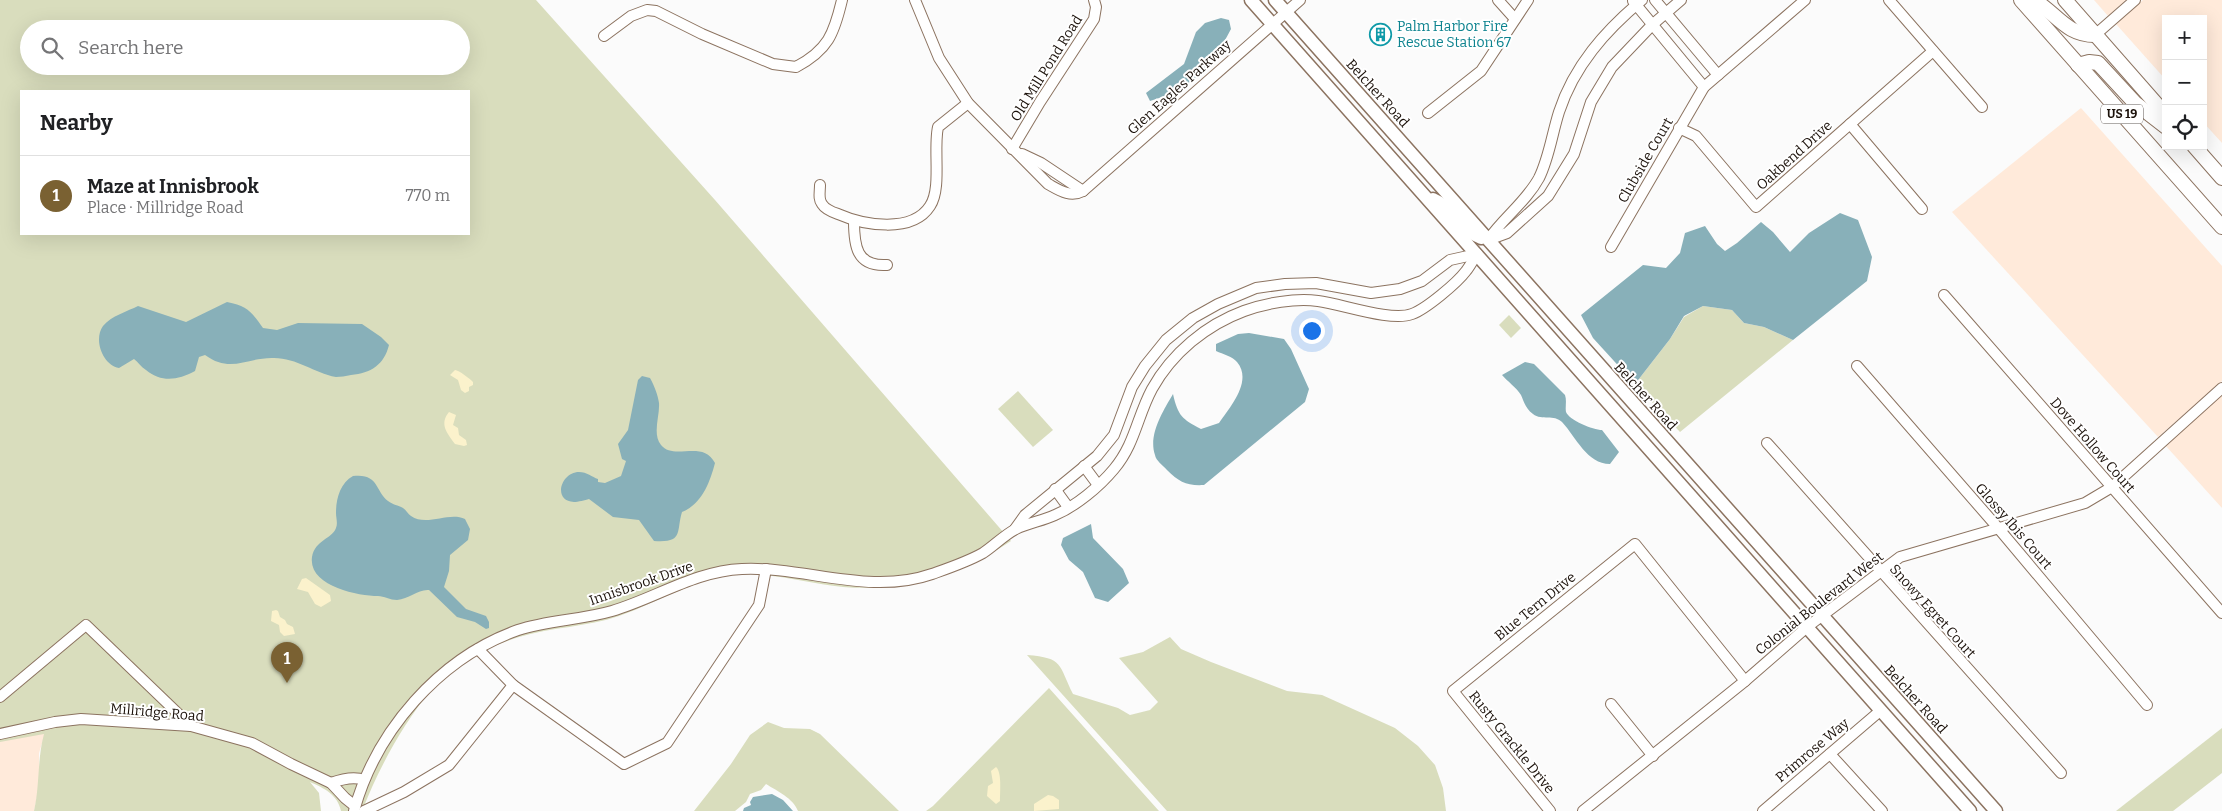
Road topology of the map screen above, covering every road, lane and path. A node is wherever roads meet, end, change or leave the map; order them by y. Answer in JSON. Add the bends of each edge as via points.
{"nodes":[{"id":1,"x":842,"y":0,"type":"edge"},
{"id":2,"x":915,"y":0,"type":"edge"},
{"id":3,"x":1094,"y":0,"type":"edge"},
{"id":4,"x":1251,"y":0,"type":"edge"},
{"id":5,"x":1275,"y":0,"type":"edge"},
{"id":6,"x":1300,"y":0,"type":"edge"},
{"id":7,"x":1498,"y":0,"type":"edge"},
{"id":8,"x":1528,"y":0,"type":"edge"},
{"id":9,"x":1656,"y":0,"type":"edge"},
{"id":10,"x":1681,"y":0,"type":"edge"},
{"id":11,"x":1805,"y":0,"type":"edge"},
{"id":12,"x":1889,"y":0,"type":"edge"},
{"id":13,"x":2021,"y":0,"type":"edge"},
{"id":14,"x":2034,"y":0,"type":"edge"},
{"id":15,"x":2065,"y":0,"type":"edge"},
{"id":16,"x":2135,"y":0,"type":"edge"},
{"id":17,"x":1636,"y":2,"type":"edge"},
{"id":18,"x":1286,"y":12,"type":"junction"},
{"id":19,"x":1666,"y":13,"type":"junction"},
{"id":20,"x":1515,"y":19,"type":"junction"},
{"id":21,"x":1272,"y":24,"type":"junction"},
{"id":22,"x":1652,"y":25,"type":"junction"},
{"id":23,"x":2095,"y":35,"type":"junction"},
{"id":24,"x":604,"y":36,"type":"dead end"},
{"id":25,"x":1933,"y":51,"type":"junction"},
{"id":26,"x":2078,"y":65,"type":"junction"},
{"id":27,"x":1718,"y":75,"type":"junction"},
{"id":28,"x":1704,"y":87,"type":"junction"},
{"id":29,"x":968,"y":103,"type":"junction"},
{"id":30,"x":1982,"y":107,"type":"dead end"},
{"id":31,"x":2162,"y":110,"type":"edge"},
{"id":32,"x":1428,"y":113,"type":"dead end"},
{"id":33,"x":1850,"y":124,"type":"junction"},
{"id":34,"x":2162,"y":124,"type":"edge"},
{"id":35,"x":1679,"y":128,"type":"junction"},
{"id":36,"x":1012,"y":149,"type":"junction"},
{"id":37,"x":2196,"y":150,"type":"edge"},
{"id":38,"x":2222,"y":178,"type":"edge"},
{"id":39,"x":820,"y":186,"type":"dead end"},
{"id":40,"x":1426,"y":197,"type":"junction"},
{"id":41,"x":1922,"y":209,"type":"dead end"},
{"id":42,"x":2206,"y":209,"type":"junction"},
{"id":43,"x":854,"y":221,"type":"junction"},
{"id":44,"x":2222,"y":221,"type":"edge"},
{"id":45,"x":2222,"y":227,"type":"edge"},
{"id":46,"x":1488,"y":240,"type":"junction"},
{"id":47,"x":1611,"y":247,"type":"dead end"},
{"id":48,"x":1476,"y":254,"type":"junction"},
{"id":49,"x":887,"y":265,"type":"dead end"},
{"id":50,"x":1944,"y":295,"type":"dead end"},
{"id":51,"x":1539,"y":297,"type":"junction"},
{"id":52,"x":1857,"y":366,"type":"dead end"},
{"id":53,"x":2222,"y":388,"type":"edge"},
{"id":54,"x":1767,"y":443,"type":"dead end"},
{"id":55,"x":1084,"y":466,"type":"junction"},
{"id":56,"x":1098,"y":485,"type":"junction"},
{"id":57,"x":2112,"y":486,"type":"junction"},
{"id":58,"x":1054,"y":489,"type":"junction"},
{"id":59,"x":1068,"y":507,"type":"junction"},
{"id":60,"x":1999,"y":528,"type":"junction"},
{"id":61,"x":1015,"y":529,"type":"junction"},
{"id":62,"x":766,"y":569,"type":"junction"},
{"id":63,"x":1880,"y":572,"type":"junction"},
{"id":64,"x":2222,"y":613,"type":"edge"},
{"id":65,"x":1822,"y":616,"type":"junction"},
{"id":66,"x":1807,"y":627,"type":"junction"},
{"id":67,"x":478,"y":649,"type":"junction"},
{"id":68,"x":1745,"y":681,"type":"junction"},
{"id":69,"x":513,"y":685,"type":"junction"},
{"id":70,"x":1453,"y":691,"type":"joint"},
{"id":71,"x":0,"y":697,"type":"edge"},
{"id":72,"x":1611,"y":704,"type":"dead end"},
{"id":73,"x":2147,"y":705,"type":"dead end"},
{"id":74,"x":1880,"y":711,"type":"junction"},
{"id":75,"x":191,"y":726,"type":"junction"},
{"id":76,"x":0,"y":734,"type":"edge"},
{"id":77,"x":1830,"y":754,"type":"junction"},
{"id":78,"x":1653,"y":756,"type":"junction"},
{"id":79,"x":2061,"y":774,"type":"dead end"},
{"id":80,"x":364,"y":780,"type":"junction"},
{"id":81,"x":331,"y":783,"type":"junction"},
{"id":82,"x":358,"y":809,"type":"edge"},
{"id":83,"x":1550,"y":811,"type":"edge"},
{"id":84,"x":1583,"y":811,"type":"edge"},
{"id":85,"x":1763,"y":811,"type":"edge"},
{"id":86,"x":1882,"y":811,"type":"edge"},
{"id":87,"x":1970,"y":811,"type":"edge"},
{"id":88,"x":1996,"y":811,"type":"edge"}],
"edges":[{"from":1,"to":24,"type":"street","via":[[835,30],[829,40],[796,67],[774,64],[656,11],[647,10],[631,16]]},
{"from":2,"to":29,"type":"street","via":[[939,58]]},
{"from":3,"to":36,"type":"street","name":"Old Mill Pond Road","via":[[1094,19]]},
{"from":4,"to":21,"type":"main road"},
{"from":5,"to":18,"type":"main road","name":"Belcher Road"},
{"from":6,"to":18,"type":"street","name":"Glen Eagles Parkway"},
{"from":7,"to":20,"type":"street"},
{"from":8,"to":20,"type":"street"},
{"from":9,"to":19,"type":"street"},
{"from":10,"to":19,"type":"street"},
{"from":11,"to":27,"type":"street","name":"Clubside Court"},
{"from":12,"to":25,"type":"street"},
{"from":13,"to":26,"type":"highway","number":"US 19"},
{"from":14,"to":23,"type":"highway","via":[[2074,32]]},
{"from":15,"to":23,"type":"highway","number":"US 19"},
{"from":16,"to":23,"type":"street"},
{"from":17,"to":22,"type":"street"},
{"from":17,"to":46,"type":"street","via":[[1584,61],[1560,110],[1539,178]]},
{"from":18,"to":21,"type":"street","name":"Glen Eagles Parkway"},
{"from":18,"to":46,"type":"main road","name":"Belcher Road"},
{"from":19,"to":22,"type":"street"},
{"from":19,"to":27,"type":"street"},
{"from":20,"to":32,"type":"street","via":[[1480,71]]},
{"from":21,"to":36,"type":"street","name":"Glen Eagles Parkway","via":[[1079,193],[1041,163]]},
{"from":21,"to":40,"type":"main road"},
{"from":22,"to":28,"type":"street"},
{"from":22,"to":46,"type":"street","via":[[1612,67],[1598,87],[1574,154],[1548,196],[1507,233]]},
{"from":23,"to":31,"type":"highway","number":"US 19"},
{"from":25,"to":30,"type":"street"},
{"from":25,"to":33,"type":"street","name":"Oakbend Drive"},
{"from":26,"to":34,"type":"highway","via":[[2098,63],[2135,102]]},
{"from":26,"to":42,"type":"highway","number":"US 19"},
{"from":27,"to":28,"type":"street","name":"Clubside Court"},
{"from":28,"to":35,"type":"street","name":"Clubside Court"},
{"from":29,"to":36,"type":"street"},
{"from":29,"to":43,"type":"street","via":[[938,127],[934,192],[931,204],[923,214],[909,221],[884,224]]},
{"from":33,"to":35,"type":"street","name":"Oakbend Drive","via":[[1756,207],[1696,136]]},
{"from":33,"to":41,"type":"street"},
{"from":35,"to":47,"type":"street","name":"Clubside Court"},
{"from":37,"to":38,"type":"highway"},
{"from":39,"to":43,"type":"street","via":[[819,196],[825,207]]},
{"from":40,"to":46,"type":"main road","via":[[1444,205],[1472,233]]},
{"from":40,"to":48,"type":"main road"},
{"from":42,"to":44,"type":"highway"},
{"from":42,"to":45,"type":"highway","number":"US 19"},
{"from":43,"to":49,"type":"street","via":[[856,245],[861,257],[874,265]]},
{"from":46,"to":51,"type":"main road","name":"Belcher Road"},
{"from":48,"to":51,"type":"main road","via":[[1496,258],[1522,287]]},
{"from":48,"to":55,"type":"street","name":"Innisbrook Drive","via":[[1450,260],[1422,281],[1400,289],[1371,292],[1316,284],[1256,288],[1192,318],[1166,340],[1144,366],[1132,387],[1114,435]]},
{"from":48,"to":56,"type":"street","name":"Innisbrook Drive","via":[[1464,274],[1411,315],[1388,315],[1312,300],[1272,304],[1219,322],[1192,340],[1171,362],[1151,390],[1128,451]]},
{"from":48,"to":66,"type":"main road"},
{"from":50,"to":57,"type":"street","name":"Dove Hollow Court"},
{"from":51,"to":65,"type":"main road","name":"Belcher Road"},
{"from":52,"to":60,"type":"street","name":"Glossy Ibis Court"},
{"from":53,"to":57,"type":"street","name":"Colonial Boulevard West"},
{"from":54,"to":63,"type":"street","name":"Snowy Egret Court"},
{"from":55,"to":56,"type":"street"},
{"from":55,"to":58,"type":"street","name":"Innisbrook Drive"},
{"from":56,"to":59,"type":"street","name":"Innisbrook Drive"},
{"from":57,"to":60,"type":"street","name":"Colonial Boulevard West","via":[[2085,503]]},
{"from":57,"to":64,"type":"street","name":"Dove Hollow Court"},
{"from":58,"to":59,"type":"street"},
{"from":58,"to":61,"type":"street","name":"Innisbrook Drive","via":[[1025,514]]},
{"from":59,"to":61,"type":"street","name":"Innisbrook Drive","via":[[1056,515]]},
{"from":60,"to":63,"type":"street","name":"Colonial Boulevard West","via":[[1900,558]]},
{"from":60,"to":73,"type":"street","name":"Glossy Ibis Court"},
{"from":61,"to":62,"type":"street","name":"Innisbrook Drive","via":[[983,553],[927,576],[859,582]]},
{"from":62,"to":67,"type":"street","name":"Innisbrook Drive","via":[[739,569],[697,577],[612,611],[522,629]]},
{"from":62,"to":69,"type":"street","via":[[759,605],[667,743],[624,764]]},
{"from":63,"to":65,"type":"street","name":"Colonial Boulevard West"},
{"from":63,"to":79,"type":"street","name":"Snowy Egret Court"},
{"from":65,"to":66,"type":"street","name":"Colonial Boulevard West"},
{"from":65,"to":88,"type":"main road","name":"Belcher Road"},
{"from":66,"to":68,"type":"street","name":"Colonial Boulevard West"},
{"from":66,"to":74,"type":"main road"},
{"from":67,"to":69,"type":"street"},
{"from":67,"to":80,"type":"street","name":"Innisbrook Drive","via":[[465,655],[429,684],[399,720]]},
{"from":68,"to":70,"type":"street","name":"Blue Tern Drive","via":[[1636,544]]},
{"from":68,"to":78,"type":"street","name":"Colonial Boulevard West"},
{"from":69,"to":82,"type":"street","via":[[449,766],[404,792]]},
{"from":70,"to":83,"type":"street","name":"Rusty Grackle Drive"},
{"from":71,"to":75,"type":"street","via":[[86,625]]},
{"from":72,"to":78,"type":"street"},
{"from":74,"to":77,"type":"street","name":"Primrose Way"},
{"from":74,"to":87,"type":"main road"},
{"from":75,"to":76,"type":"street","name":"Millridge Road","via":[[81,719]]},
{"from":75,"to":81,"type":"street","name":"Millridge Road","via":[[252,743]]},
{"from":77,"to":85,"type":"street","name":"Primrose Way"},
{"from":77,"to":86,"type":"street"},
{"from":78,"to":84,"type":"street","name":"Colonial Boulevard West"},
{"from":80,"to":81,"type":"street","via":[[344,779]]},
{"from":80,"to":82,"type":"street","name":"Innisbrook Drive"},
{"from":81,"to":82,"type":"street","name":"Millridge Road"}]}
